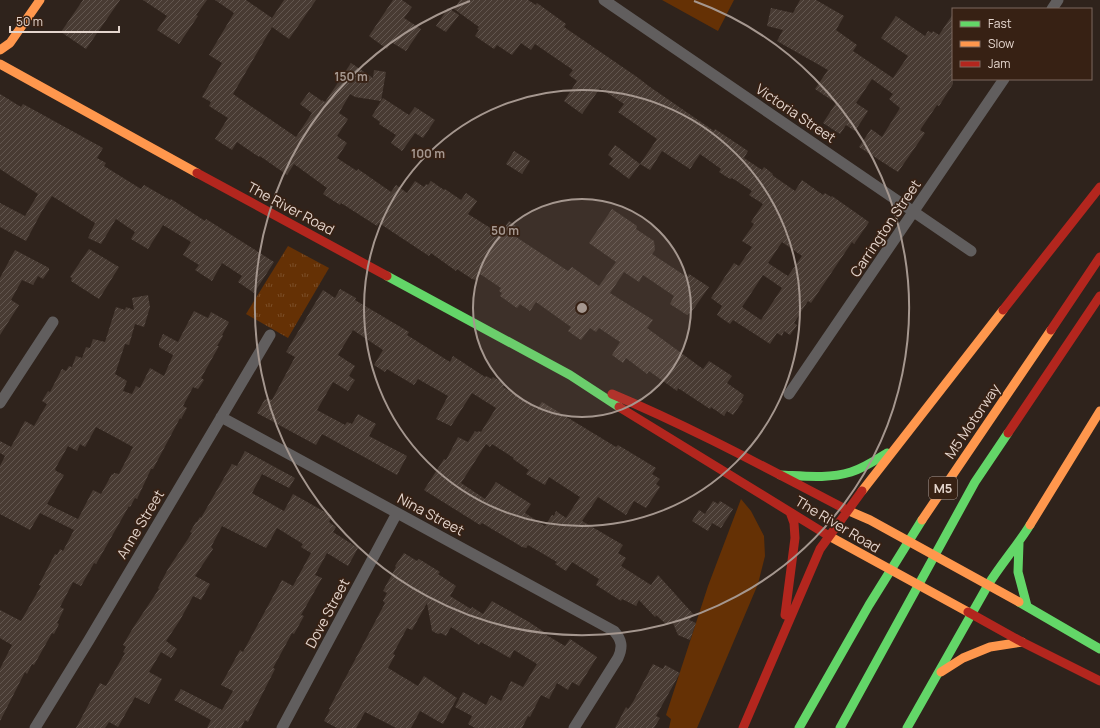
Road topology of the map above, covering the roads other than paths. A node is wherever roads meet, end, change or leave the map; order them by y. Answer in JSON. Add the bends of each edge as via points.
{"nodes":[{"id":1,"x":40,"y":0,"type":"edge"},
{"id":2,"x":604,"y":0,"type":"edge"},
{"id":3,"x":0,"y":50,"type":"edge"},
{"id":4,"x":0,"y":64,"type":"edge"},
{"id":5,"x":1003,"y":80,"type":"edge"},
{"id":6,"x":1100,"y":188,"type":"edge"},
{"id":7,"x":914,"y":212,"type":"junction"},
{"id":8,"x":971,"y":251,"type":"dead end"},
{"id":9,"x":1100,"y":257,"type":"edge"},
{"id":10,"x":1100,"y":296,"type":"edge"},
{"id":11,"x":53,"y":322,"type":"dead end"},
{"id":12,"x":270,"y":335,"type":"dead end"},
{"id":13,"x":570,"y":375,"type":"junction"},
{"id":14,"x":789,"y":394,"type":"dead end"},
{"id":15,"x":0,"y":403,"type":"edge"},
{"id":16,"x":1100,"y":411,"type":"edge"},
{"id":17,"x":221,"y":417,"type":"junction"},
{"id":18,"x":893,"y":450,"type":"junction"},
{"id":19,"x":780,"y":475,"type":"junction"},
{"id":20,"x":847,"y":510,"type":"junction"},
{"id":21,"x":790,"y":512,"type":"junction"},
{"id":22,"x":397,"y":513,"type":"junction"},
{"id":23,"x":829,"y":536,"type":"junction"},
{"id":24,"x":1019,"y":543,"type":"junction"},
{"id":25,"x":988,"y":585,"type":"junction"},
{"id":26,"x":1027,"y":606,"type":"junction"},
{"id":27,"x":971,"y":615,"type":"junction"},
{"id":28,"x":782,"y":637,"type":"junction"},
{"id":29,"x":1022,"y":642,"type":"junction"},
{"id":30,"x":1100,"y":650,"type":"edge"},
{"id":31,"x":936,"y":676,"type":"junction"},
{"id":32,"x":1100,"y":681,"type":"edge"},
{"id":33,"x":35,"y":728,"type":"edge"},
{"id":34,"x":282,"y":728,"type":"edge"},
{"id":35,"x":574,"y":728,"type":"edge"},
{"id":36,"x":743,"y":728,"type":"edge"},
{"id":37,"x":799,"y":728,"type":"edge"},
{"id":38,"x":840,"y":728,"type":"edge"},
{"id":39,"x":907,"y":728,"type":"edge"}],
"edges":[{"from":1,"to":3,"type":"main road","via":[[10,43]]},
{"from":2,"to":7,"type":"street","name":"Victoria Street"},
{"from":4,"to":13,"type":"main road","name":"The River Road"},
{"from":5,"to":7,"type":"street","name":"Carrington Street"},
{"from":6,"to":18,"type":"main road"},
{"from":7,"to":8,"type":"street","name":"Victoria Street"},
{"from":7,"to":14,"type":"street","name":"Carrington Street"},
{"from":9,"to":37,"type":"main road","name":"M5 Motorway","number":"M5","via":[[922,520]]},
{"from":10,"to":38,"type":"main road","number":"M5","via":[[975,482]]},
{"from":11,"to":15,"type":"street"},
{"from":12,"to":17,"type":"street","name":"Anne Street"},
{"from":13,"to":19,"type":"main road","name":"The River Road","via":[[650,410]]},
{"from":13,"to":21,"type":"main road","name":"The River Road"},
{"from":16,"to":24,"type":"main road"},
{"from":17,"to":22,"type":"street","name":"Nina Street"},
{"from":17,"to":33,"type":"street","name":"Anne Street","via":[[90,640]]},
{"from":18,"to":19,"type":"main road","via":[[843,474]]},
{"from":18,"to":20,"type":"main road"},
{"from":19,"to":20,"type":"main road","name":"The River Road"},
{"from":20,"to":23,"type":"main road"},
{"from":20,"to":25,"type":"main road","name":"The River Road"},
{"from":21,"to":23,"type":"main road","name":"The River Road"},
{"from":21,"to":28,"type":"main road","via":[[796,538]]},
{"from":22,"to":34,"type":"street","name":"Dove Street"},
{"from":22,"to":35,"type":"street","name":"Nina Street","via":[[607,627],[619,637],[621,651],[615,664]]},
{"from":23,"to":27,"type":"main road","name":"The River Road"},
{"from":23,"to":28,"type":"main road","via":[[817,555]]},
{"from":24,"to":25,"type":"main road"},
{"from":24,"to":26,"type":"main road","via":[[1018,572]]},
{"from":25,"to":26,"type":"main road","name":"The River Road"},
{"from":25,"to":27,"type":"main road"},
{"from":26,"to":30,"type":"main road","name":"The River Road"},
{"from":27,"to":29,"type":"main road","name":"The River Road"},
{"from":27,"to":31,"type":"main road"},
{"from":28,"to":36,"type":"main road"},
{"from":29,"to":31,"type":"main road","via":[[990,647],[963,658]]},
{"from":29,"to":32,"type":"main road","name":"The River Road"},
{"from":31,"to":39,"type":"main road"}]}
